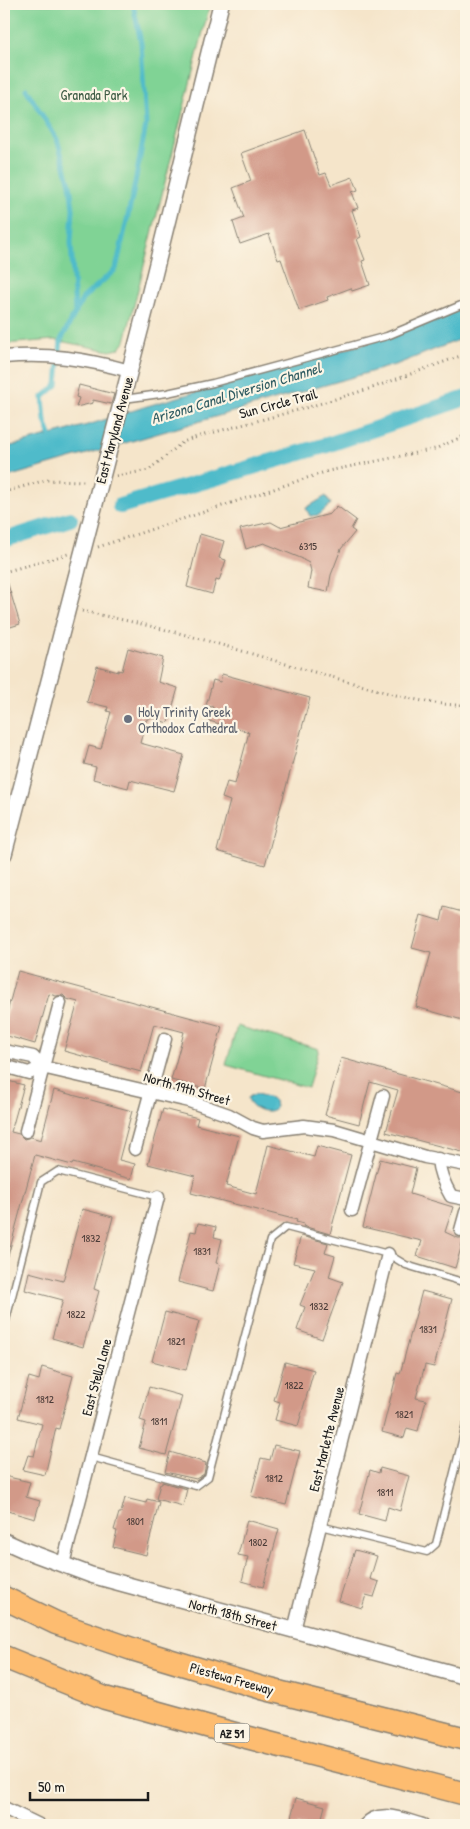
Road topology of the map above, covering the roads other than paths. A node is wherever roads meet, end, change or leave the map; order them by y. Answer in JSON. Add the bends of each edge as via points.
{"nodes":[{"id":1,"x":221,"y":4,"type":"edge"},
{"id":2,"x":466,"y":303,"type":"edge"},
{"id":3,"x":4,"y":357,"type":"edge"},
{"id":4,"x":130,"y":371,"type":"junction"},
{"id":5,"x":123,"y":399,"type":"junction"},
{"id":6,"x":4,"y":854,"type":"edge"},
{"id":7,"x":60,"y":1003,"type":"dead end"},
{"id":8,"x":165,"y":1039,"type":"dead end"},
{"id":9,"x":4,"y":1051,"type":"edge"},
{"id":10,"x":4,"y":1066,"type":"edge"},
{"id":11,"x":42,"y":1068,"type":"junction"},
{"id":12,"x":150,"y":1092,"type":"junction"},
{"id":13,"x":383,"y":1096,"type":"dead end"},
{"id":14,"x":26,"y":1131,"type":"dead end"},
{"id":15,"x":371,"y":1140,"type":"junction"},
{"id":16,"x":135,"y":1149,"type":"dead end"},
{"id":17,"x":438,"y":1159,"type":"junction"},
{"id":18,"x":466,"y":1165,"type":"edge"},
{"id":19,"x":158,"y":1196,"type":"joint"},
{"id":20,"x":466,"y":1200,"type":"edge"},
{"id":21,"x":352,"y":1210,"type":"dead end"},
{"id":22,"x":466,"y":1212,"type":"edge"},
{"id":23,"x":461,"y":1230,"type":"dead end"},
{"id":24,"x":388,"y":1254,"type":"junction"},
{"id":25,"x":466,"y":1283,"type":"edge"},
{"id":26,"x":4,"y":1328,"type":"edge"},
{"id":27,"x":466,"y":1425,"type":"edge"},
{"id":28,"x":91,"y":1456,"type":"junction"},
{"id":29,"x":320,"y":1526,"type":"junction"},
{"id":30,"x":4,"y":1540,"type":"edge"},
{"id":31,"x":63,"y":1564,"type":"junction"},
{"id":32,"x":4,"y":1598,"type":"edge"},
{"id":33,"x":294,"y":1630,"type":"junction"},
{"id":34,"x":4,"y":1657,"type":"edge"},
{"id":35,"x":466,"y":1677,"type":"edge"},
{"id":36,"x":466,"y":1739,"type":"edge"},
{"id":37,"x":466,"y":1794,"type":"edge"},
{"id":38,"x":4,"y":1808,"type":"edge"},
{"id":39,"x":368,"y":1822,"type":"edge"},
{"id":40,"x":39,"y":1825,"type":"edge"},
{"id":41,"x":423,"y":1825,"type":"edge"}],
"edges":[{"from":1,"to":4,"type":"street","name":"East Maryland Avenue"},
{"from":2,"to":5,"type":"lane","via":[[386,336],[213,384]]},
{"from":3,"to":4,"type":"street","via":[[77,358]]},
{"from":4,"to":5,"type":"street","name":"East Maryland Avenue"},
{"from":5,"to":6,"type":"street","name":"East Maryland Avenue"},
{"from":7,"to":11,"type":"street"},
{"from":8,"to":12,"type":"street"},
{"from":9,"to":11,"type":"street","name":"North 19th Street","via":[[33,1057]]},
{"from":10,"to":11,"type":"street","name":"North 19th Street","via":[[28,1073]]},
{"from":11,"to":12,"type":"street","name":"North 19th Street"},
{"from":11,"to":14,"type":"street"},
{"from":12,"to":15,"type":"street","name":"North 19th Street","via":[[189,1101],[263,1131],[304,1126]]},
{"from":12,"to":16,"type":"street"},
{"from":13,"to":15,"type":"street"},
{"from":15,"to":17,"type":"street","name":"North 19th Street"},
{"from":15,"to":21,"type":"street"},
{"from":17,"to":18,"type":"street","name":"North 19th Street"},
{"from":17,"to":20,"type":"street","via":[[443,1183],[451,1196]]},
{"from":19,"to":26,"type":"lane","via":[[58,1170],[41,1182]]},
{"from":19,"to":28,"type":"street","name":"East Stella Lane"},
{"from":22,"to":23,"type":"street"},
{"from":24,"to":25,"type":"lane","via":[[406,1265]]},
{"from":24,"to":28,"type":"lane","via":[[286,1227],[270,1240],[208,1476],[196,1486]]},
{"from":24,"to":29,"type":"street","name":"East Marlette Avenue"},
{"from":27,"to":29,"type":"lane","via":[[436,1544],[427,1552]]},
{"from":28,"to":31,"type":"street","name":"East Stella Lane"},
{"from":29,"to":33,"type":"street","name":"East Marlette Avenue"},
{"from":30,"to":31,"type":"street","name":"North 18th Street"},
{"from":31,"to":33,"type":"street","name":"North 18th Street"},
{"from":32,"to":36,"type":"highway","name":"Piestewa Freeway","via":[[56,1624],[141,1652],[262,1688]]},
{"from":33,"to":35,"type":"street","name":"North 18th Street"},
{"from":34,"to":37,"type":"highway","number":"AZ 51","via":[[105,1698]]},
{"from":38,"to":40,"type":"street"},
{"from":39,"to":41,"type":"street","via":[[386,1815]]}]}
